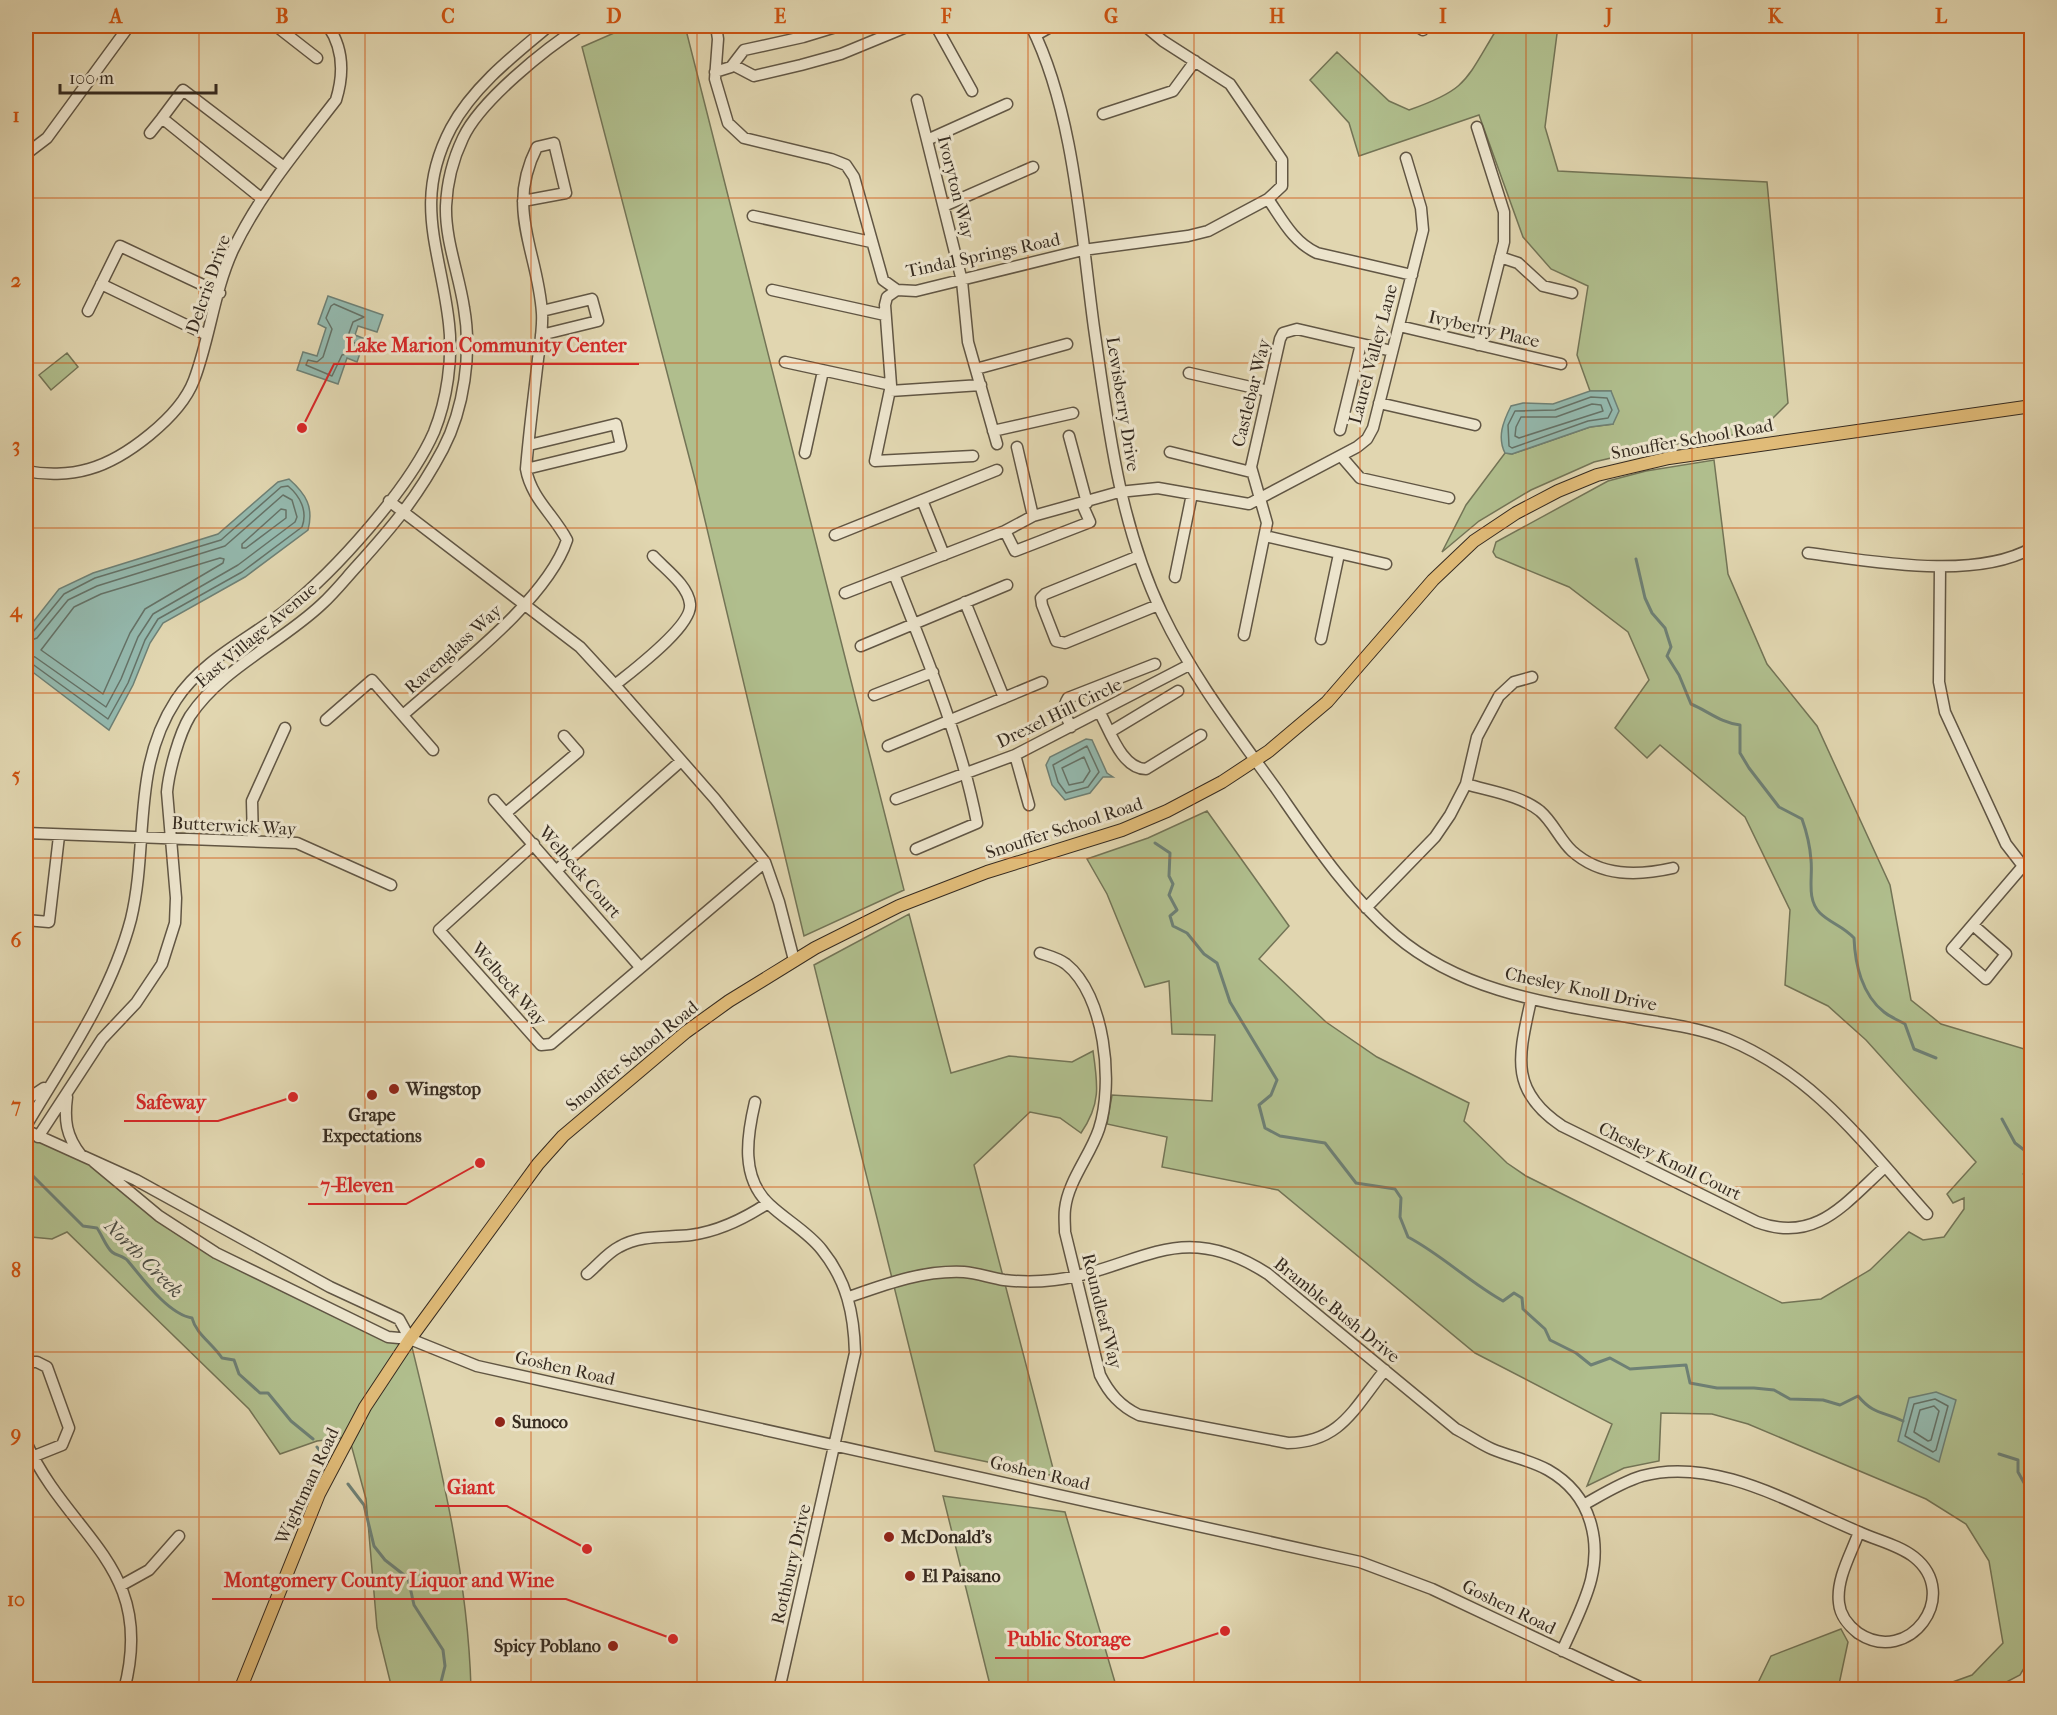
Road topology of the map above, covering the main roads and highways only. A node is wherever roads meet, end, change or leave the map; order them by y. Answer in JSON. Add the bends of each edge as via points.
{"nodes":[{"id":1,"x":2031,"y":406,"type":"edge"},
{"id":2,"x":410,"y":1339,"type":"joint"},
{"id":3,"x":240,"y":1689,"type":"edge"}],
"edges":[{"from":1,"to":2,"type":"main road","name":"Snouffer School Road","via":[[1669,458],[1597,475],[1558,491],[1492,528],[1452,560],[1327,702],[1256,760],[1222,782],[1158,815],[1098,839],[938,890],[858,926],[794,960],[686,1032],[563,1136],[538,1164]]},
{"from":2,"to":3,"type":"main road","name":"Wightman Road","via":[[365,1407],[319,1494]]}]}
